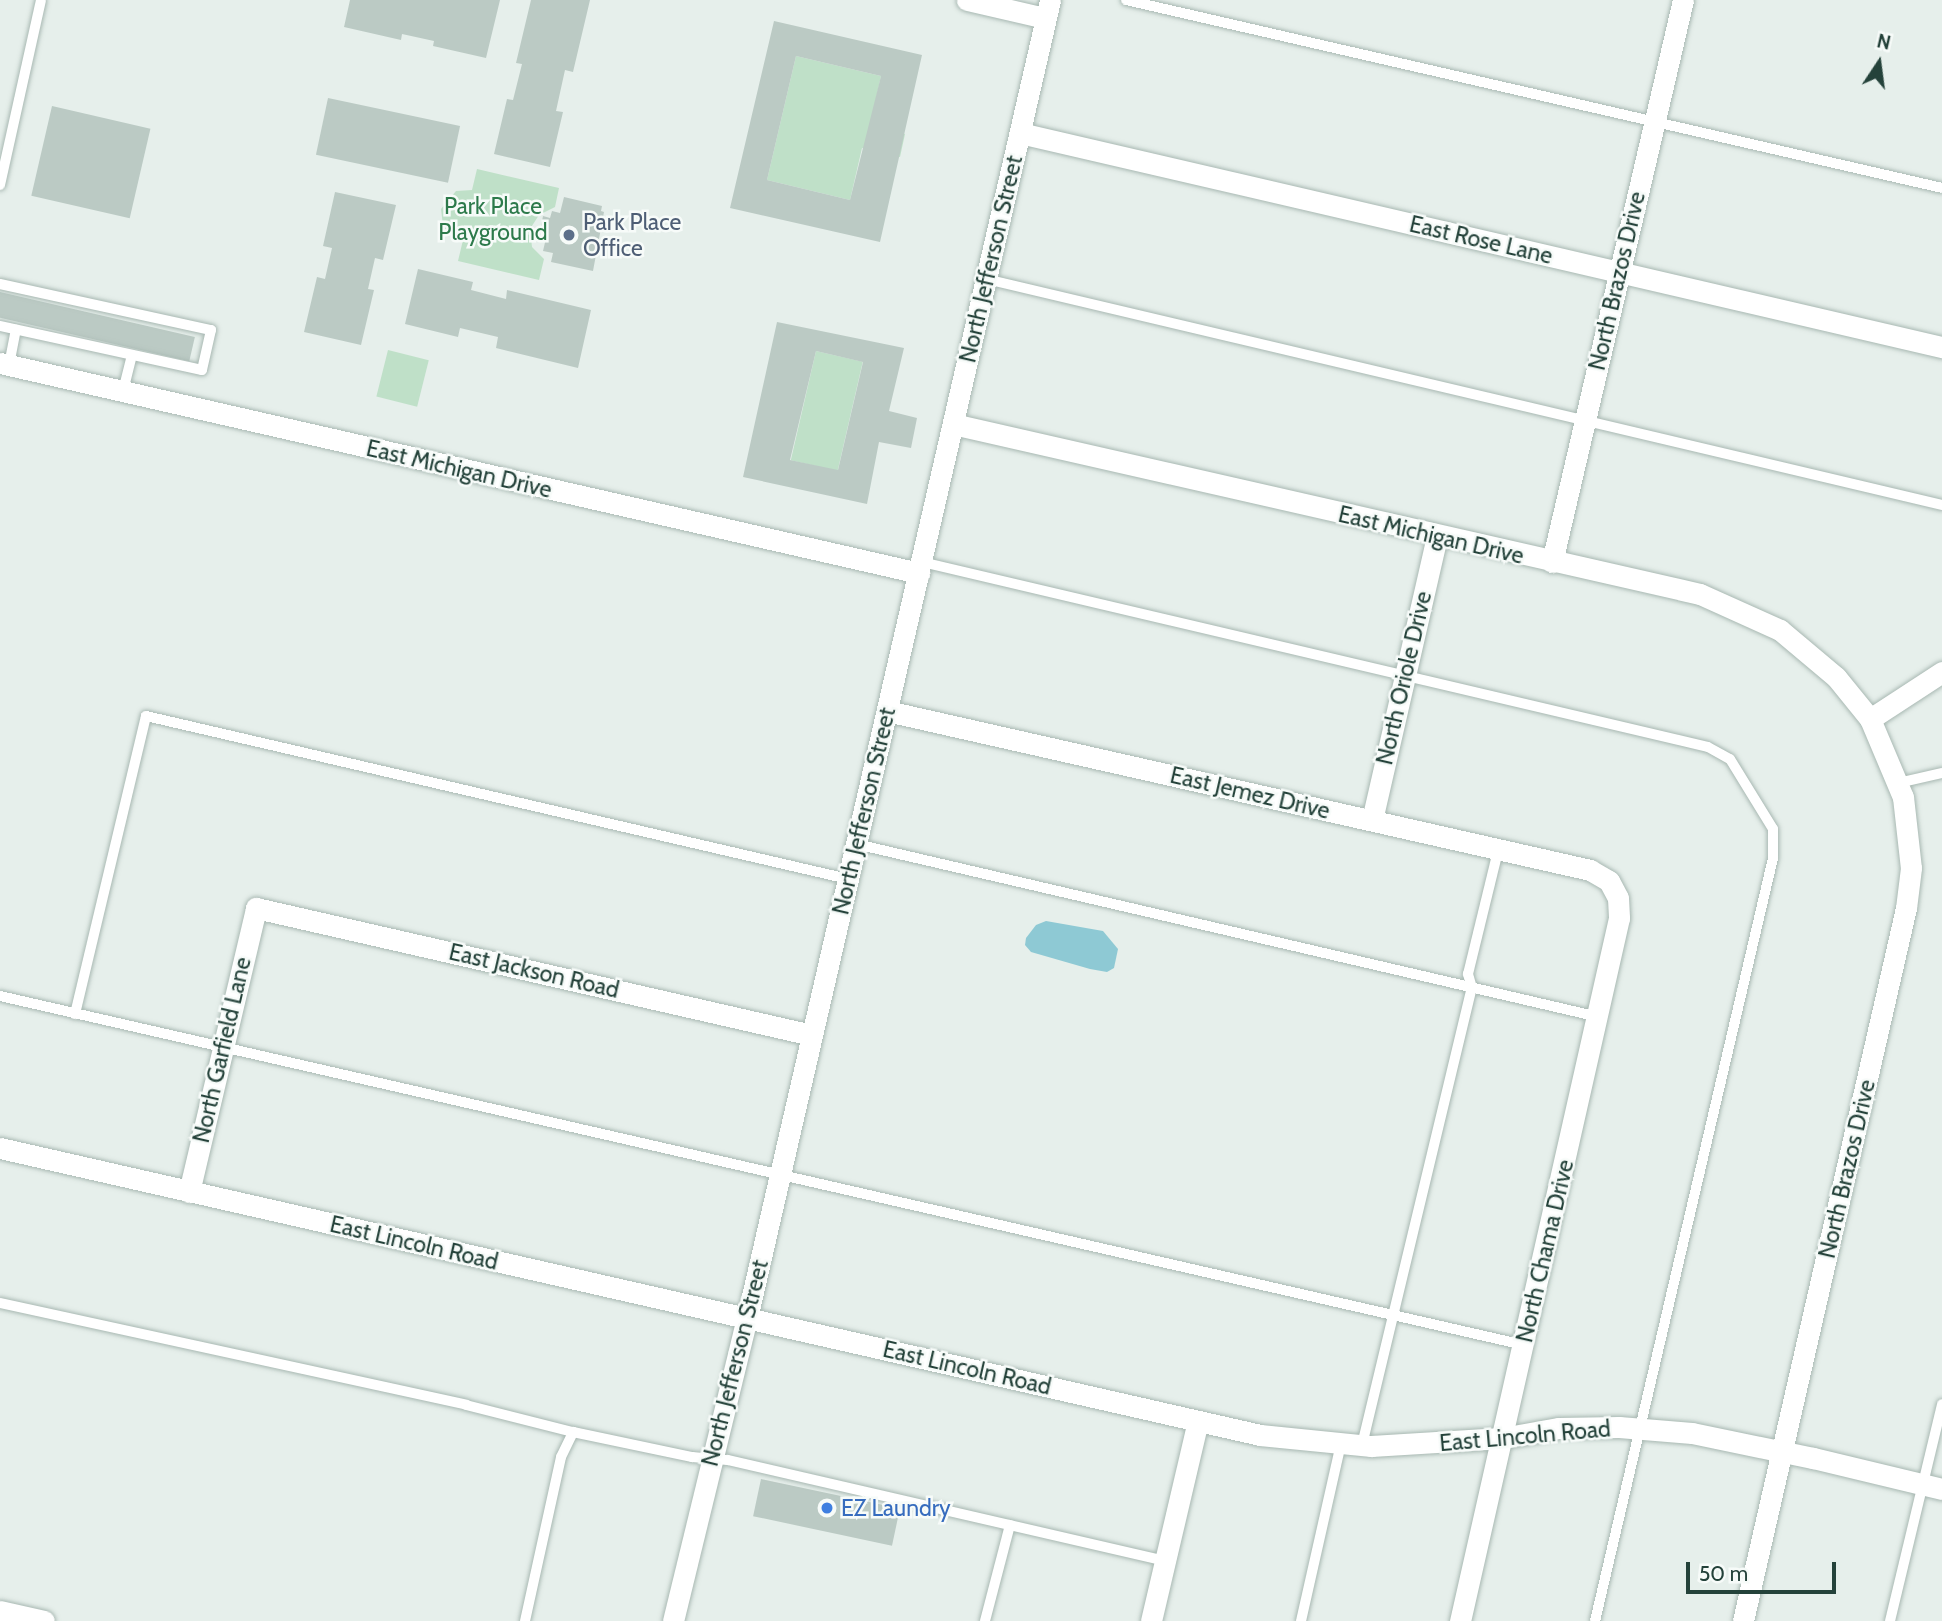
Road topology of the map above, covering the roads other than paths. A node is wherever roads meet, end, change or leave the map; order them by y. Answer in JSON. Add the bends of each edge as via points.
{"nodes":[{"id":1,"x":41,"y":0,"type":"edge"},
{"id":2,"x":967,"y":0,"type":"edge"},
{"id":3,"x":1126,"y":0,"type":"edge"},
{"id":4,"x":1683,"y":0,"type":"edge"},
{"id":5,"x":1048,"y":9,"type":"edge"},
{"id":6,"x":1655,"y":120,"type":"junction"},
{"id":7,"x":1020,"y":133,"type":"junction"},
{"id":8,"x":0,"y":185,"type":"edge"},
{"id":9,"x":1942,"y":188,"type":"edge"},
{"id":10,"x":1619,"y":272,"type":"junction"},
{"id":11,"x":986,"y":279,"type":"junction"},
{"id":12,"x":0,"y":284,"type":"edge"},
{"id":13,"x":0,"y":326,"type":"edge"},
{"id":14,"x":16,"y":330,"type":"junction"},
{"id":15,"x":1942,"y":347,"type":"edge"},
{"id":16,"x":132,"y":355,"type":"junction"},
{"id":17,"x":4,"y":364,"type":"edge"},
{"id":18,"x":123,"y":391,"type":"junction"},
{"id":19,"x":1585,"y":421,"type":"junction"},
{"id":20,"x":953,"y":424,"type":"junction"},
{"id":21,"x":1942,"y":505,"type":"edge"},
{"id":22,"x":1437,"y":536,"type":"junction"},
{"id":23,"x":1552,"y":562,"type":"junction"},
{"id":24,"x":920,"y":567,"type":"junction"},
{"id":25,"x":1942,"y":672,"type":"edge"},
{"id":26,"x":1404,"y":677,"type":"junction"},
{"id":27,"x":887,"y":711,"type":"junction"},
{"id":28,"x":1870,"y":719,"type":"junction"},
{"id":29,"x":1942,"y":773,"type":"edge"},
{"id":30,"x":1898,"y":783,"type":"junction"},
{"id":31,"x":1372,"y":820,"type":"junction"},
{"id":32,"x":856,"y":844,"type":"junction"},
{"id":33,"x":1498,"y":851,"type":"junction"},
{"id":34,"x":848,"y":879,"type":"junction"},
{"id":35,"x":1609,"y":881,"type":"joint"},
{"id":36,"x":256,"y":908,"type":"joint"},
{"id":37,"x":1472,"y":988,"type":"junction"},
{"id":38,"x":0,"y":996,"type":"edge"},
{"id":39,"x":75,"y":1014,"type":"junction"},
{"id":40,"x":1599,"y":1017,"type":"junction"},
{"id":41,"x":812,"y":1035,"type":"junction"},
{"id":42,"x":222,"y":1049,"type":"junction"},
{"id":43,"x":0,"y":1148,"type":"edge"},
{"id":44,"x":779,"y":1175,"type":"junction"},
{"id":45,"x":189,"y":1192,"type":"junction"},
{"id":46,"x":0,"y":1303,"type":"edge"},
{"id":47,"x":1391,"y":1315,"type":"junction"},
{"id":48,"x":747,"y":1318,"type":"junction"},
{"id":49,"x":1524,"y":1345,"type":"junction"},
{"id":50,"x":1942,"y":1404,"type":"edge"},
{"id":51,"x":1198,"y":1421,"type":"junction"},
{"id":52,"x":1640,"y":1429,"type":"junction"},
{"id":53,"x":573,"y":1432,"type":"junction"},
{"id":54,"x":1502,"y":1438,"type":"junction"},
{"id":55,"x":1351,"y":1444,"type":"junction"},
{"id":56,"x":1782,"y":1451,"type":"junction"},
{"id":57,"x":712,"y":1456,"type":"junction"},
{"id":58,"x":1921,"y":1485,"type":"junction"},
{"id":59,"x":1942,"y":1489,"type":"edge"},
{"id":60,"x":1010,"y":1525,"type":"junction"},
{"id":61,"x":1166,"y":1561,"type":"junction"},
{"id":62,"x":0,"y":1611,"type":"edge"},
{"id":63,"x":44,"y":1621,"type":"edge"},
{"id":64,"x":525,"y":1621,"type":"edge"},
{"id":65,"x":673,"y":1621,"type":"edge"},
{"id":66,"x":985,"y":1621,"type":"edge"},
{"id":67,"x":1151,"y":1621,"type":"edge"},
{"id":68,"x":1301,"y":1621,"type":"edge"},
{"id":69,"x":1460,"y":1621,"type":"edge"},
{"id":70,"x":1595,"y":1621,"type":"edge"},
{"id":71,"x":1743,"y":1621,"type":"edge"},
{"id":72,"x":1890,"y":1621,"type":"edge"}],
"edges":[{"from":1,"to":8,"type":"lane"},
{"from":2,"to":5,"type":"street"},
{"from":3,"to":6,"type":"lane"},
{"from":4,"to":6,"type":"street","name":"North Brazos Drive"},
{"from":5,"to":7,"type":"street","name":"North Jefferson Street"},
{"from":6,"to":9,"type":"lane"},
{"from":6,"to":10,"type":"street","name":"North Brazos Drive"},
{"from":7,"to":10,"type":"street","name":"East Rose Lane"},
{"from":7,"to":11,"type":"street","name":"North Jefferson Street"},
{"from":10,"to":15,"type":"street","name":"East Rose Lane"},
{"from":10,"to":19,"type":"street","name":"North Brazos Drive"},
{"from":11,"to":19,"type":"lane"},
{"from":11,"to":20,"type":"street","name":"North Jefferson Street"},
{"from":12,"to":16,"type":"lane","via":[[211,330],[202,370]]},
{"from":13,"to":14,"type":"lane"},
{"from":14,"to":16,"type":"lane"},
{"from":14,"to":17,"type":"lane"},
{"from":16,"to":18,"type":"lane"},
{"from":17,"to":18,"type":"street","name":"East Michigan Drive"},
{"from":18,"to":24,"type":"street","name":"East Michigan Drive"},
{"from":19,"to":21,"type":"lane"},
{"from":19,"to":23,"type":"street","name":"North Brazos Drive"},
{"from":20,"to":22,"type":"street","name":"East Michigan Drive"},
{"from":20,"to":24,"type":"street","name":"North Jefferson Street"},
{"from":22,"to":23,"type":"street","name":"East Michigan Drive"},
{"from":22,"to":26,"type":"street","name":"North Oriole Drive"},
{"from":23,"to":28,"type":"street","name":"East Michigan Drive","via":[[1700,594],[1753,615],[1780,630],[1836,677]]},
{"from":24,"to":26,"type":"lane"},
{"from":24,"to":27,"type":"street","name":"North Jefferson Street"},
{"from":25,"to":28,"type":"street"},
{"from":26,"to":31,"type":"street","name":"North Oriole Drive"},
{"from":26,"to":52,"type":"lane","via":[[1722,752],[1773,829],[1773,858]]},
{"from":27,"to":31,"type":"street","name":"East Jemez Drive"},
{"from":27,"to":32,"type":"street","name":"North Jefferson Street"},
{"from":28,"to":30,"type":"street","name":"North Brazos Drive"},
{"from":29,"to":30,"type":"lane"},
{"from":30,"to":56,"type":"street","name":"North Brazos Drive","via":[[1910,868],[1906,908]]},
{"from":31,"to":33,"type":"street","name":"East Jemez Drive"},
{"from":32,"to":34,"type":"street","name":"North Jefferson Street"},
{"from":32,"to":37,"type":"lane"},
{"from":33,"to":35,"type":"street","name":"East Jemez Drive","via":[[1590,870]]},
{"from":33,"to":37,"type":"lane","via":[[1468,974]]},
{"from":34,"to":39,"type":"lane","via":[[146,716]]},
{"from":34,"to":41,"type":"street","name":"North Jefferson Street"},
{"from":35,"to":40,"type":"street","name":"North Chama Drive","via":[[1618,898],[1619,919]]},
{"from":36,"to":41,"type":"street","name":"East Jackson Road"},
{"from":36,"to":42,"type":"street","name":"North Garfield Lane"},
{"from":37,"to":40,"type":"lane"},
{"from":37,"to":47,"type":"lane"},
{"from":38,"to":39,"type":"lane"},
{"from":39,"to":42,"type":"lane"},
{"from":40,"to":49,"type":"street","name":"North Chama Drive"},
{"from":41,"to":44,"type":"street","name":"North Jefferson Street"},
{"from":42,"to":44,"type":"lane"},
{"from":42,"to":45,"type":"street","name":"North Garfield Lane"},
{"from":43,"to":45,"type":"street","name":"East Lincoln Road"},
{"from":44,"to":47,"type":"lane"},
{"from":44,"to":48,"type":"street","name":"North Jefferson Street"},
{"from":45,"to":48,"type":"street","name":"East Lincoln Road"},
{"from":46,"to":53,"type":"lane"},
{"from":47,"to":49,"type":"lane"},
{"from":47,"to":55,"type":"lane"},
{"from":48,"to":51,"type":"street","name":"East Lincoln Road"},
{"from":48,"to":57,"type":"street","name":"North Jefferson Street"},
{"from":49,"to":54,"type":"street","name":"North Chama Drive"},
{"from":50,"to":58,"type":"lane"},
{"from":51,"to":55,"type":"street","name":"East Lincoln Road","via":[[1260,1435]]},
{"from":51,"to":61,"type":"street"},
{"from":52,"to":54,"type":"street","name":"East Lincoln Road","via":[[1559,1428]]},
{"from":52,"to":56,"type":"street","name":"East Lincoln Road","via":[[1692,1433]]},
{"from":52,"to":70,"type":"lane"},
{"from":53,"to":57,"type":"lane","via":[[692,1457]]},
{"from":53,"to":64,"type":"lane","via":[[561,1457]]},
{"from":54,"to":55,"type":"street","name":"East Lincoln Road","via":[[1420,1445]]},
{"from":54,"to":69,"type":"street","name":"North Chama Drive"},
{"from":55,"to":68,"type":"lane"},
{"from":56,"to":58,"type":"street","name":"East Lincoln Road"},
{"from":56,"to":71,"type":"street","name":"North Brazos Drive"},
{"from":57,"to":60,"type":"lane"},
{"from":57,"to":65,"type":"street","name":"North Jefferson Street"},
{"from":58,"to":59,"type":"street","name":"East Lincoln Road"},
{"from":58,"to":72,"type":"lane"},
{"from":60,"to":61,"type":"lane"},
{"from":60,"to":66,"type":"lane"},
{"from":61,"to":67,"type":"street"},
{"from":62,"to":63,"type":"street"}]}
